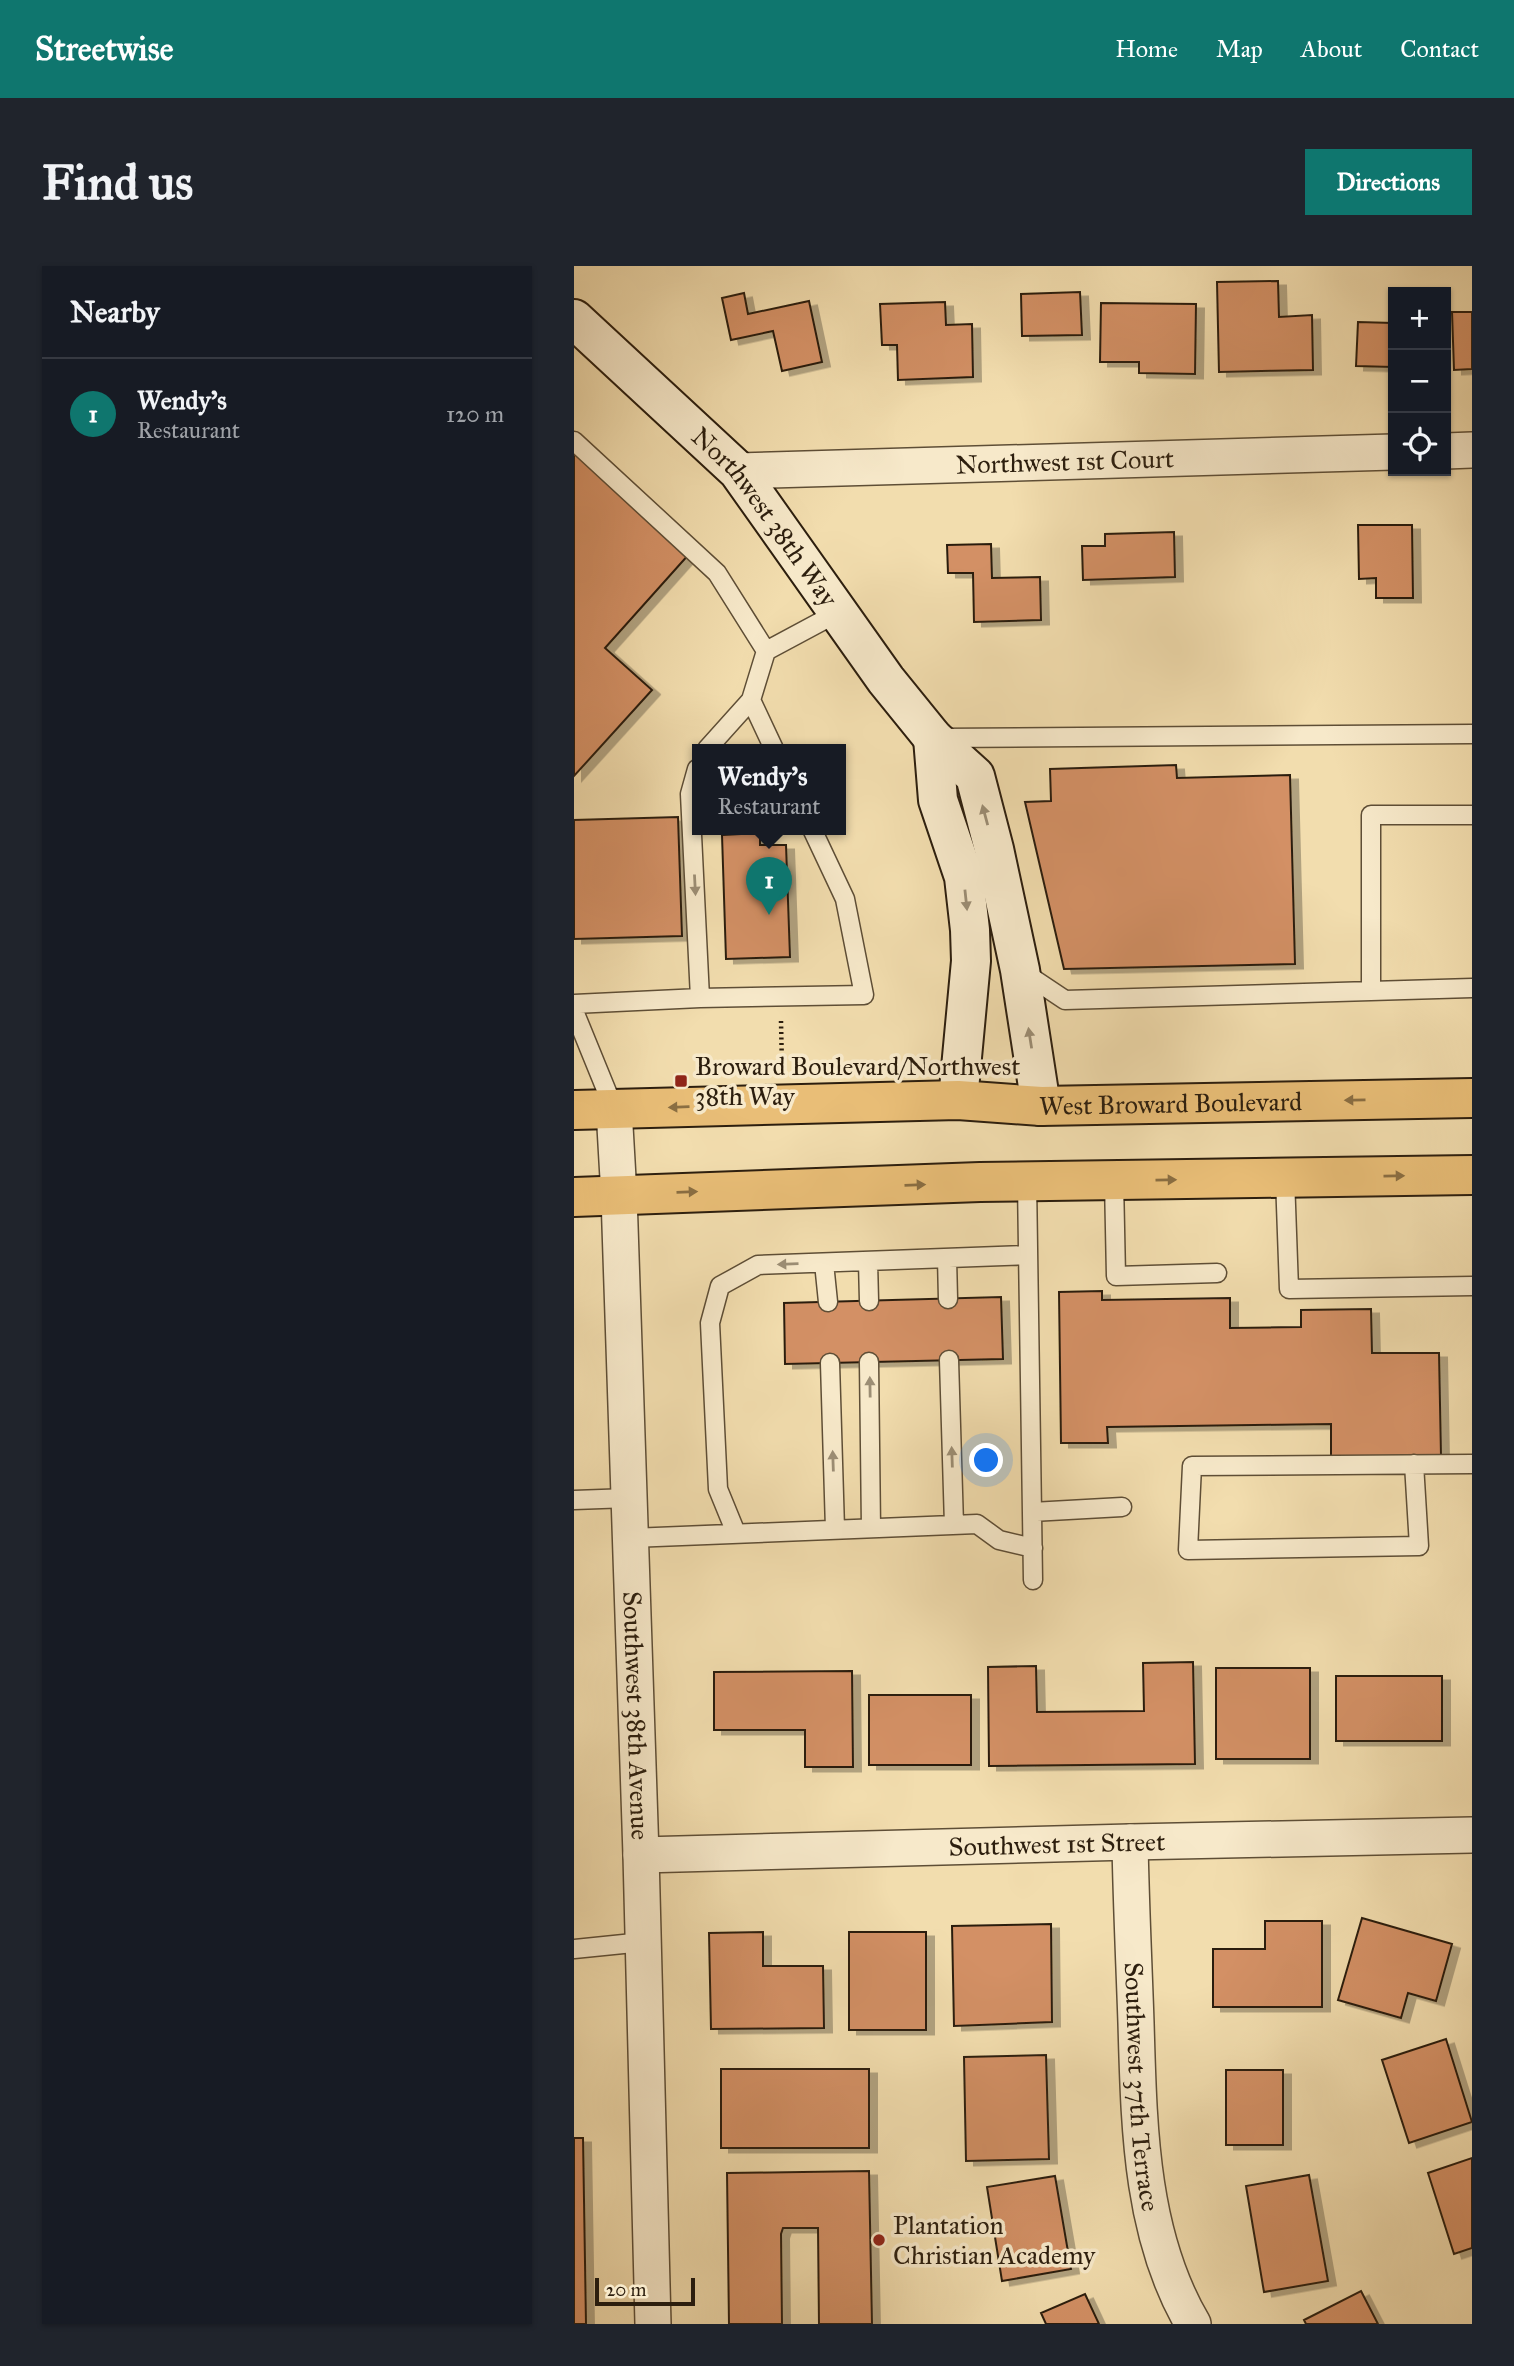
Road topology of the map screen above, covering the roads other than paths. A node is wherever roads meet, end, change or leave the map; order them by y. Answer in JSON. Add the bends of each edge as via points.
{"nodes":[{"id":1,"x":574,"y":319,"type":"edge"},
{"id":2,"x":574,"y":440,"type":"edge"},
{"id":3,"x":1472,"y":450,"type":"edge"},
{"id":4,"x":1451,"y":451,"type":"edge"},
{"id":5,"x":1388,"y":452,"type":"edge"},
{"id":6,"x":738,"y":471,"type":"junction"},
{"id":7,"x":838,"y":613,"type":"junction"},
{"id":8,"x":766,"y":651,"type":"junction"},
{"id":9,"x":751,"y":700,"type":"junction"},
{"id":10,"x":1472,"y":734,"type":"edge"},
{"id":11,"x":933,"y":738,"type":"junction"},
{"id":12,"x":712,"y":744,"type":"edge"},
{"id":13,"x":772,"y":744,"type":"edge"},
{"id":14,"x":692,"y":787,"type":"edge"},
{"id":15,"x":1472,"y":815,"type":"edge"},
{"id":16,"x":692,"y":835,"type":"edge"},
{"id":17,"x":692,"y":835,"type":"edge"},
{"id":18,"x":815,"y":835,"type":"edge"},
{"id":19,"x":1020,"y":970,"type":"junction"},
{"id":20,"x":1472,"y":988,"type":"edge"},
{"id":21,"x":1371,"y":991,"type":"junction"},
{"id":22,"x":700,"y":998,"type":"junction"},
{"id":23,"x":574,"y":1004,"type":"edge"},
{"id":24,"x":574,"y":1011,"type":"edge"},
{"id":25,"x":1472,"y":1098,"type":"edge"},
{"id":26,"x":958,"y":1100,"type":"junction"},
{"id":27,"x":1041,"y":1106,"type":"junction"},
{"id":28,"x":574,"y":1110,"type":"edge"},
{"id":29,"x":614,"y":1110,"type":"junction"},
{"id":30,"x":1472,"y":1175,"type":"edge"},
{"id":31,"x":1285,"y":1178,"type":"junction"},
{"id":32,"x":1114,"y":1181,"type":"junction"},
{"id":33,"x":1027,"y":1182,"type":"junction"},
{"id":34,"x":619,"y":1196,"type":"junction"},
{"id":35,"x":574,"y":1197,"type":"edge"},
{"id":36,"x":1028,"y":1255,"type":"junction"},
{"id":37,"x":947,"y":1258,"type":"junction"},
{"id":38,"x":868,"y":1261,"type":"junction"},
{"id":39,"x":824,"y":1263,"type":"junction"},
{"id":40,"x":1217,"y":1273,"type":"dead end"},
{"id":41,"x":1472,"y":1286,"type":"edge"},
{"id":42,"x":948,"y":1299,"type":"dead end"},
{"id":43,"x":869,"y":1301,"type":"dead end"},
{"id":44,"x":828,"y":1302,"type":"dead end"},
{"id":45,"x":949,"y":1360,"type":"dead end"},
{"id":46,"x":869,"y":1362,"type":"dead end"},
{"id":47,"x":830,"y":1363,"type":"dead end"},
{"id":48,"x":1414,"y":1464,"type":"junction"},
{"id":49,"x":1472,"y":1464,"type":"edge"},
{"id":50,"x":629,"y":1498,"type":"junction"},
{"id":51,"x":574,"y":1500,"type":"edge"},
{"id":52,"x":1122,"y":1507,"type":"dead end"},
{"id":53,"x":1032,"y":1512,"type":"junction"},
{"id":54,"x":954,"y":1525,"type":"junction"},
{"id":55,"x":871,"y":1528,"type":"junction"},
{"id":56,"x":835,"y":1529,"type":"junction"},
{"id":57,"x":736,"y":1533,"type":"junction"},
{"id":58,"x":631,"y":1538,"type":"junction"},
{"id":59,"x":1033,"y":1548,"type":"junction"},
{"id":60,"x":1034,"y":1580,"type":"dead end"},
{"id":61,"x":1472,"y":1835,"type":"edge"},
{"id":62,"x":1130,"y":1842,"type":"junction"},
{"id":63,"x":641,"y":1855,"type":"junction"},
{"id":64,"x":643,"y":1942,"type":"junction"},
{"id":65,"x":574,"y":1949,"type":"edge"},
{"id":66,"x":653,"y":2324,"type":"edge"},
{"id":67,"x":1193,"y":2324,"type":"edge"}],
"edges":[{"from":1,"to":6,"type":"street","name":"Northwest 38th Way"},
{"from":2,"to":8,"type":"lane","via":[[717,573]]},
{"from":3,"to":4,"type":"street"},
{"from":5,"to":6,"type":"street","name":"Northwest 1st Court"},
{"from":6,"to":7,"type":"street","name":"Northwest 38th Way"},
{"from":7,"to":8,"type":"lane"},
{"from":7,"to":11,"type":"street","name":"Northwest 38th Way"},
{"from":8,"to":9,"type":"lane"},
{"from":9,"to":12,"type":"lane"},
{"from":9,"to":13,"type":"lane"},
{"from":10,"to":11,"type":"lane"},
{"from":19,"to":11,"type":"street","name":"Northwest 38th Way","one_way":true,"via":[[975,776]]},
{"from":11,"to":26,"type":"street","one_way":true,"via":[[938,800],[964,877],[970,930]]},
{"from":14,"to":16,"type":"lane","one_way":true},
{"from":15,"to":21,"type":"lane","via":[[1371,815]]},
{"from":17,"to":22,"type":"lane","one_way":true},
{"from":18,"to":22,"type":"lane","via":[[845,899],[864,995]]},
{"from":19,"to":21,"type":"lane","via":[[1065,1000]]},
{"from":27,"to":19,"type":"street","name":"Northwest 38th Way","one_way":true},
{"from":20,"to":21,"type":"lane"},
{"from":22,"to":23,"type":"lane"},
{"from":24,"to":29,"type":"lane"},
{"from":25,"to":27,"type":"main road","name":"West Broward Boulevard","one_way":true},
{"from":26,"to":27,"type":"main road","name":"West Broward Boulevard"},
{"from":26,"to":29,"type":"main road","name":"West Broward Boulevard","one_way":true},
{"from":28,"to":29,"type":"main road","name":"West Broward Boulevard"},
{"from":29,"to":34,"type":"street","name":"Southwest 38th Avenue"},
{"from":31,"to":30,"type":"main road","one_way":true},
{"from":32,"to":31,"type":"main road","one_way":true},
{"from":31,"to":41,"type":"lane","via":[[1289,1289]]},
{"from":32,"to":33,"type":"main road"},
{"from":32,"to":40,"type":"lane","via":[[1116,1276]]},
{"from":34,"to":33,"type":"main road","one_way":true},
{"from":33,"to":36,"type":"lane"},
{"from":34,"to":35,"type":"main road"},
{"from":34,"to":50,"type":"street","name":"Southwest 38th Avenue"},
{"from":36,"to":37,"type":"lane"},
{"from":36,"to":53,"type":"lane"},
{"from":37,"to":38,"type":"lane"},
{"from":37,"to":42,"type":"lane"},
{"from":38,"to":39,"type":"lane"},
{"from":38,"to":43,"type":"lane"},
{"from":39,"to":44,"type":"lane"},
{"from":39,"to":57,"type":"lane","one_way":true,"via":[[758,1265],[720,1286],[710,1323],[718,1489]]},
{"from":54,"to":45,"type":"lane","one_way":true},
{"from":55,"to":46,"type":"lane","one_way":true},
{"from":56,"to":47,"type":"lane","one_way":true},
{"from":48,"to":48,"type":"lane","via":[[1192,1466],[1188,1550],[1419,1546]]},
{"from":48,"to":49,"type":"lane"},
{"from":50,"to":51,"type":"lane"},
{"from":50,"to":58,"type":"street","name":"Southwest 38th Avenue"},
{"from":52,"to":53,"type":"lane"},
{"from":53,"to":59,"type":"lane"},
{"from":54,"to":55,"type":"lane"},
{"from":54,"to":59,"type":"lane","via":[[977,1524],[999,1540]]},
{"from":55,"to":56,"type":"lane"},
{"from":56,"to":57,"type":"lane"},
{"from":57,"to":58,"type":"lane"},
{"from":58,"to":63,"type":"street","name":"Southwest 38th Avenue"},
{"from":59,"to":60,"type":"lane"},
{"from":61,"to":62,"type":"street","name":"Southwest 1st Street"},
{"from":62,"to":63,"type":"street","name":"Southwest 1st Street"},
{"from":62,"to":67,"type":"street","name":"Southwest 37th Terrace","via":[[1139,2118],[1149,2208],[1176,2296]]},
{"from":63,"to":64,"type":"street","name":"Southwest 38th Avenue"},
{"from":64,"to":65,"type":"lane"},
{"from":64,"to":66,"type":"street","name":"Southwest 38th Avenue"}]}
